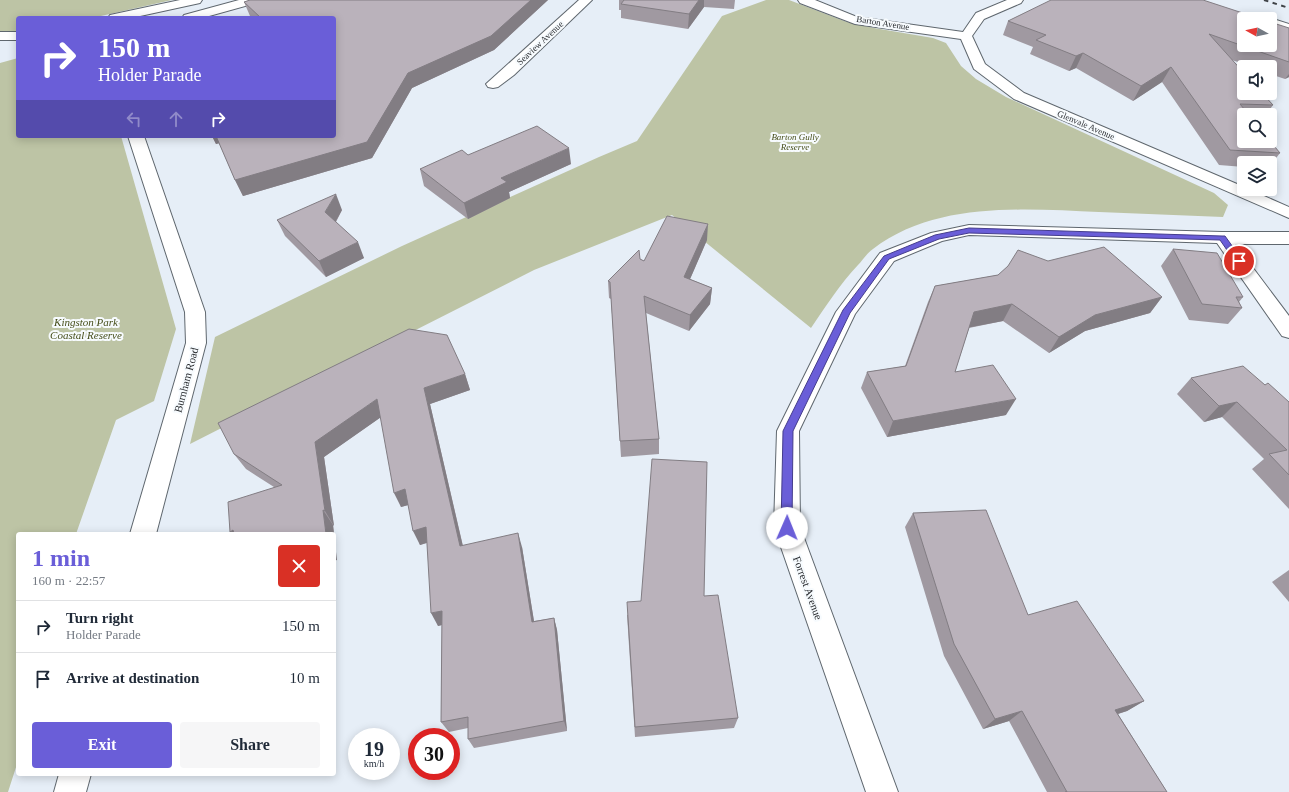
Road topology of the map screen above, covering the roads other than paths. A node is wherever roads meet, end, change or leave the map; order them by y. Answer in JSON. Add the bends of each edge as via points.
{"nodes":[{"id":1,"x":196,"y":0,"type":"edge"},
{"id":2,"x":252,"y":0,"type":"edge"},
{"id":3,"x":586,"y":0,"type":"edge"},
{"id":4,"x":804,"y":0,"type":"edge"},
{"id":5,"x":1017,"y":0,"type":"edge"},
{"id":6,"x":123,"y":16,"type":"edge"},
{"id":7,"x":195,"y":16,"type":"edge"},
{"id":8,"x":1277,"y":24,"type":"edge"},
{"id":9,"x":1289,"y":28,"type":"edge"},
{"id":10,"x":0,"y":36,"type":"edge"},
{"id":11,"x":16,"y":36,"type":"edge"},
{"id":12,"x":966,"y":36,"type":"junction"},
{"id":13,"x":493,"y":84,"type":"dead end"},
{"id":14,"x":137,"y":138,"type":"edge"},
{"id":15,"x":1289,"y":213,"type":"edge"},
{"id":16,"x":1222,"y":238,"type":"junction"},
{"id":17,"x":1289,"y":238,"type":"edge"},
{"id":18,"x":1289,"y":331,"type":"edge"},
{"id":19,"x":144,"y":532,"type":"edge"},
{"id":20,"x":74,"y":776,"type":"edge"},
{"id":21,"x":70,"y":792,"type":"edge"},
{"id":22,"x":882,"y":792,"type":"edge"}],
"edges":[{"from":1,"to":6,"type":"street"},
{"from":2,"to":7,"type":"street"},
{"from":3,"to":13,"type":"street","name":"Seaview Avenue"},
{"from":4,"to":12,"type":"street","name":"Barton Avenue","via":[[855,20]]},
{"from":5,"to":12,"type":"street","via":[[980,16]]},
{"from":8,"to":9,"type":"street"},
{"from":10,"to":11,"type":"street"},
{"from":12,"to":15,"type":"street","name":"Glenvale Avenue","via":[[979,66],[1019,96]]},
{"from":14,"to":19,"type":"street","name":"Burnham Road","via":[[195,312],[196,343]]},
{"from":16,"to":17,"type":"street","name":"Forrest Avenue"},
{"from":16,"to":18,"type":"street"},
{"from":16,"to":22,"type":"street","name":"Forrest Avenue","via":[[969,230],[937,237],[887,257],[846,312],[788,431],[787,528]]},
{"from":20,"to":21,"type":"street"}]}
